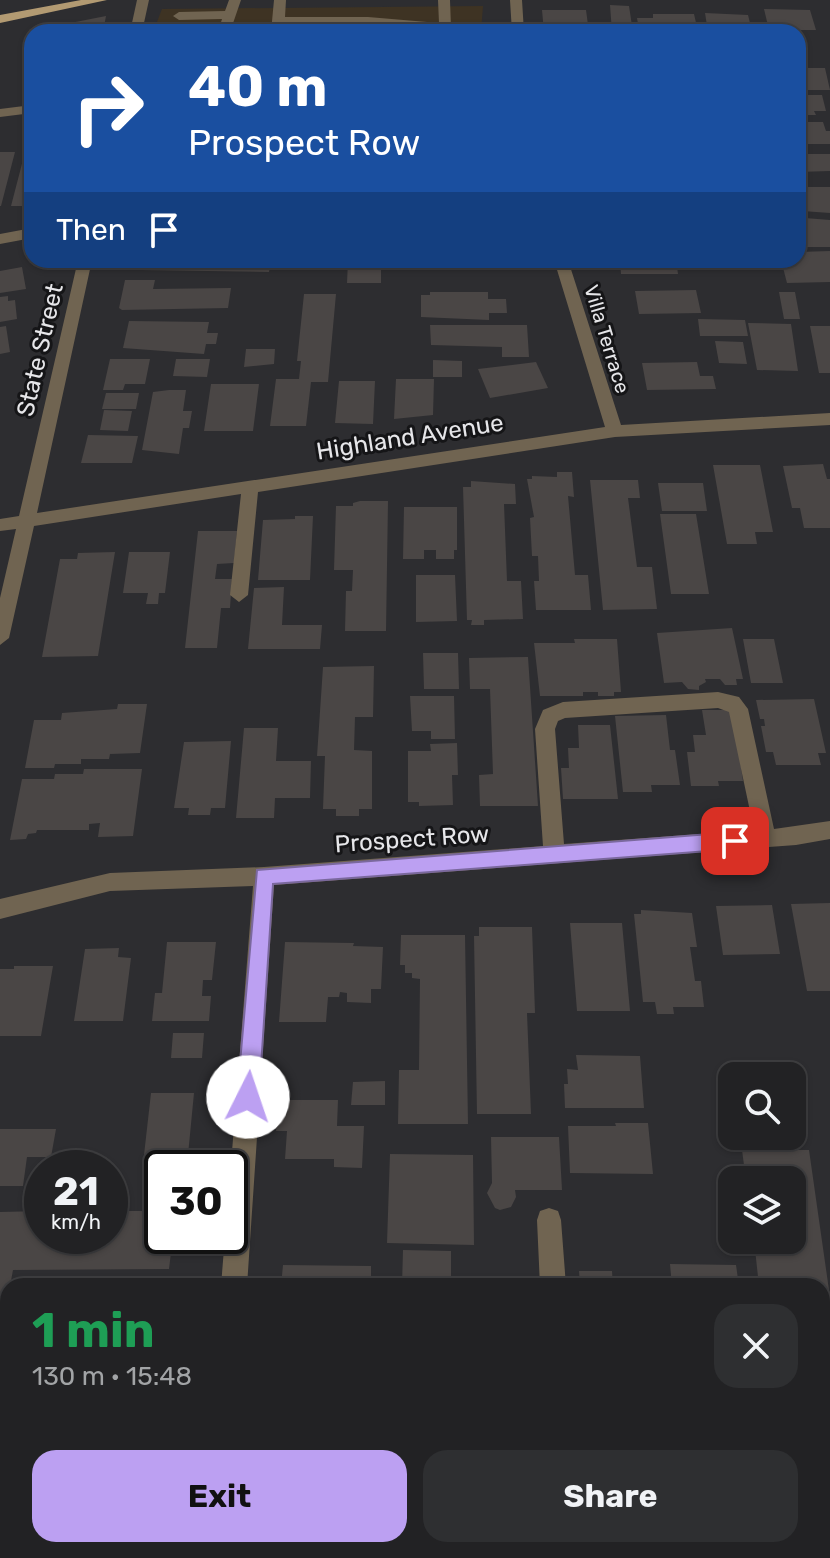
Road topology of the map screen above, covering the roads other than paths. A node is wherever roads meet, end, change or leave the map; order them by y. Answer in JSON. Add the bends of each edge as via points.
{"nodes":[{"id":1,"x":101,"y":0,"type":"edge"},
{"id":2,"x":143,"y":0,"type":"edge"},
{"id":3,"x":235,"y":0,"type":"edge"},
{"id":4,"x":280,"y":0,"type":"edge"},
{"id":5,"x":444,"y":0,"type":"edge"},
{"id":6,"x":516,"y":0,"type":"edge"},
{"id":7,"x":230,"y":15,"type":"junction"},
{"id":8,"x":179,"y":16,"type":"dead end"},
{"id":9,"x":0,"y":19,"type":"edge"},
{"id":10,"x":138,"y":24,"type":"edge"},
{"id":11,"x":227,"y":24,"type":"edge"},
{"id":12,"x":278,"y":24,"type":"edge"},
{"id":13,"x":314,"y":24,"type":"edge"},
{"id":14,"x":406,"y":24,"type":"edge"},
{"id":15,"x":445,"y":24,"type":"edge"},
{"id":16,"x":518,"y":24,"type":"edge"},
{"id":17,"x":24,"y":110,"type":"edge"},
{"id":18,"x":0,"y":113,"type":"edge"},
{"id":19,"x":24,"y":234,"type":"edge"},
{"id":20,"x":0,"y":239,"type":"edge"},
{"id":21,"x":83,"y":268,"type":"edge"},
{"id":22,"x":564,"y":268,"type":"edge"},
{"id":23,"x":830,"y":419,"type":"edge"},
{"id":24,"x":615,"y":431,"type":"junction"},
{"id":25,"x":250,"y":486,"type":"junction"},
{"id":26,"x":27,"y":519,"type":"junction"},
{"id":27,"x":0,"y":525,"type":"edge"},
{"id":28,"x":239,"y":595,"type":"dead end"},
{"id":29,"x":0,"y":638,"type":"edge"},
{"id":30,"x":830,"y":830,"type":"edge"},
{"id":31,"x":766,"y":838,"type":"junction"},
{"id":32,"x":554,"y":854,"type":"junction"},
{"id":33,"x":264,"y":876,"type":"junction"},
{"id":34,"x":0,"y":909,"type":"edge"},
{"id":35,"x":549,"y":1220,"type":"dead end"},
{"id":36,"x":235,"y":1278,"type":"edge"},
{"id":37,"x":553,"y":1278,"type":"edge"}],
"edges":[{"from":1,"to":9,"type":"main road"},
{"from":2,"to":10,"type":"street"},
{"from":3,"to":7,"type":"street"},
{"from":4,"to":12,"type":"street"},
{"from":5,"to":15,"type":"street"},
{"from":6,"to":16,"type":"street"},
{"from":7,"to":8,"type":"street"},
{"from":7,"to":11,"type":"street"},
{"from":13,"to":14,"type":"street"},
{"from":17,"to":18,"type":"street"},
{"from":19,"to":20,"type":"street"},
{"from":21,"to":26,"type":"street","name":"State Street"},
{"from":22,"to":24,"type":"street","name":"Villa Terrace"},
{"from":23,"to":24,"type":"street","name":"Highland Avenue"},
{"from":24,"to":25,"type":"street","name":"Highland Avenue"},
{"from":25,"to":26,"type":"street","name":"Highland Avenue"},
{"from":25,"to":28,"type":"street"},
{"from":26,"to":27,"type":"street","name":"Highland Avenue"},
{"from":26,"to":29,"type":"street","name":"State Street"},
{"from":30,"to":31,"type":"street","name":"Prospect Row"},
{"from":31,"to":32,"type":"street","name":"Prospect Row"},
{"from":31,"to":32,"type":"street","via":[[738,709],[732,703],[563,710],[550,716],[545,729]]},
{"from":32,"to":33,"type":"street","name":"Prospect Row"},
{"from":33,"to":34,"type":"street","name":"Prospect Row","via":[[110,882]]},
{"from":33,"to":36,"type":"street"},
{"from":35,"to":37,"type":"street"}]}
